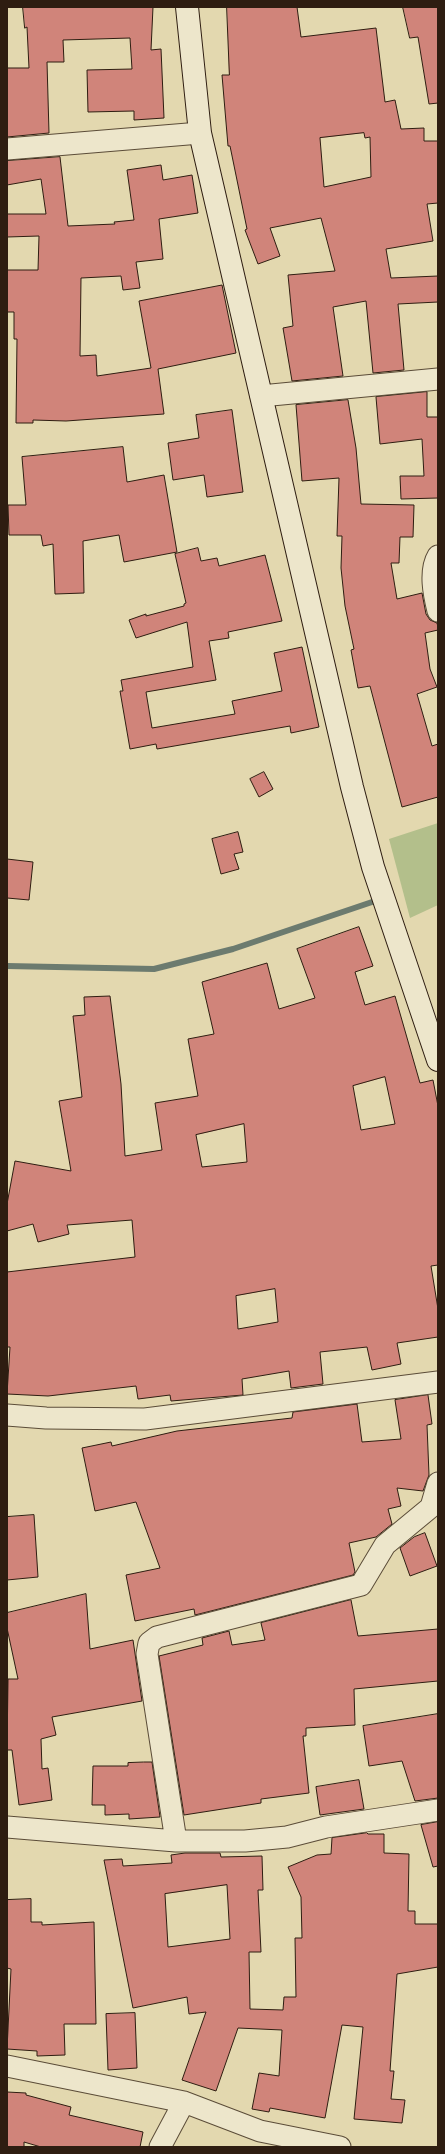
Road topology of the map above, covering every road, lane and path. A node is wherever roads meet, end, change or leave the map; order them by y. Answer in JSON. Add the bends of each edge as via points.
{"nodes":[{"id":1,"x":187,"y":7,"type":"edge"},
{"id":2,"x":200,"y":133,"type":"junction"},
{"id":3,"x":7,"y":149,"type":"edge"},
{"id":4,"x":438,"y":379,"type":"edge"},
{"id":5,"x":262,"y":396,"type":"junction"},
{"id":6,"x":438,"y":556,"type":"edge"},
{"id":7,"x":438,"y":611,"type":"edge"},
{"id":8,"x":438,"y":1060,"type":"edge"},
{"id":9,"x":438,"y":1382,"type":"edge"},
{"id":10,"x":7,"y":1415,"type":"edge"},
{"id":11,"x":438,"y":1483,"type":"edge"},
{"id":12,"x":438,"y":1810,"type":"edge"},
{"id":13,"x":7,"y":1826,"type":"edge"},
{"id":14,"x":176,"y":1841,"type":"junction"},
{"id":15,"x":7,"y":2066,"type":"edge"},
{"id":16,"x":184,"y":2102,"type":"junction"},
{"id":17,"x":160,"y":2147,"type":"edge"},
{"id":18,"x":340,"y":2147,"type":"edge"}],
"edges":[{"from":1,"to":2,"type":"main road"},
{"from":2,"to":3,"type":"street"},
{"from":2,"to":5,"type":"main road"},
{"from":4,"to":5,"type":"street"},
{"from":5,"to":8,"type":"main road","via":[[352,788],[373,867]]},
{"from":6,"to":7,"type":"street","via":[[435,561],[433,591]]},
{"from":9,"to":10,"type":"street","via":[[145,1419]]},
{"from":11,"to":14,"type":"street","via":[[431,1507],[385,1545],[361,1585],[157,1637],[149,1643],[147,1654]]},
{"from":12,"to":14,"type":"street","via":[[245,1842]]},
{"from":13,"to":14,"type":"street"},
{"from":15,"to":16,"type":"street"},
{"from":16,"to":17,"type":"street"},
{"from":16,"to":18,"type":"street","via":[[260,2131]]}]}
